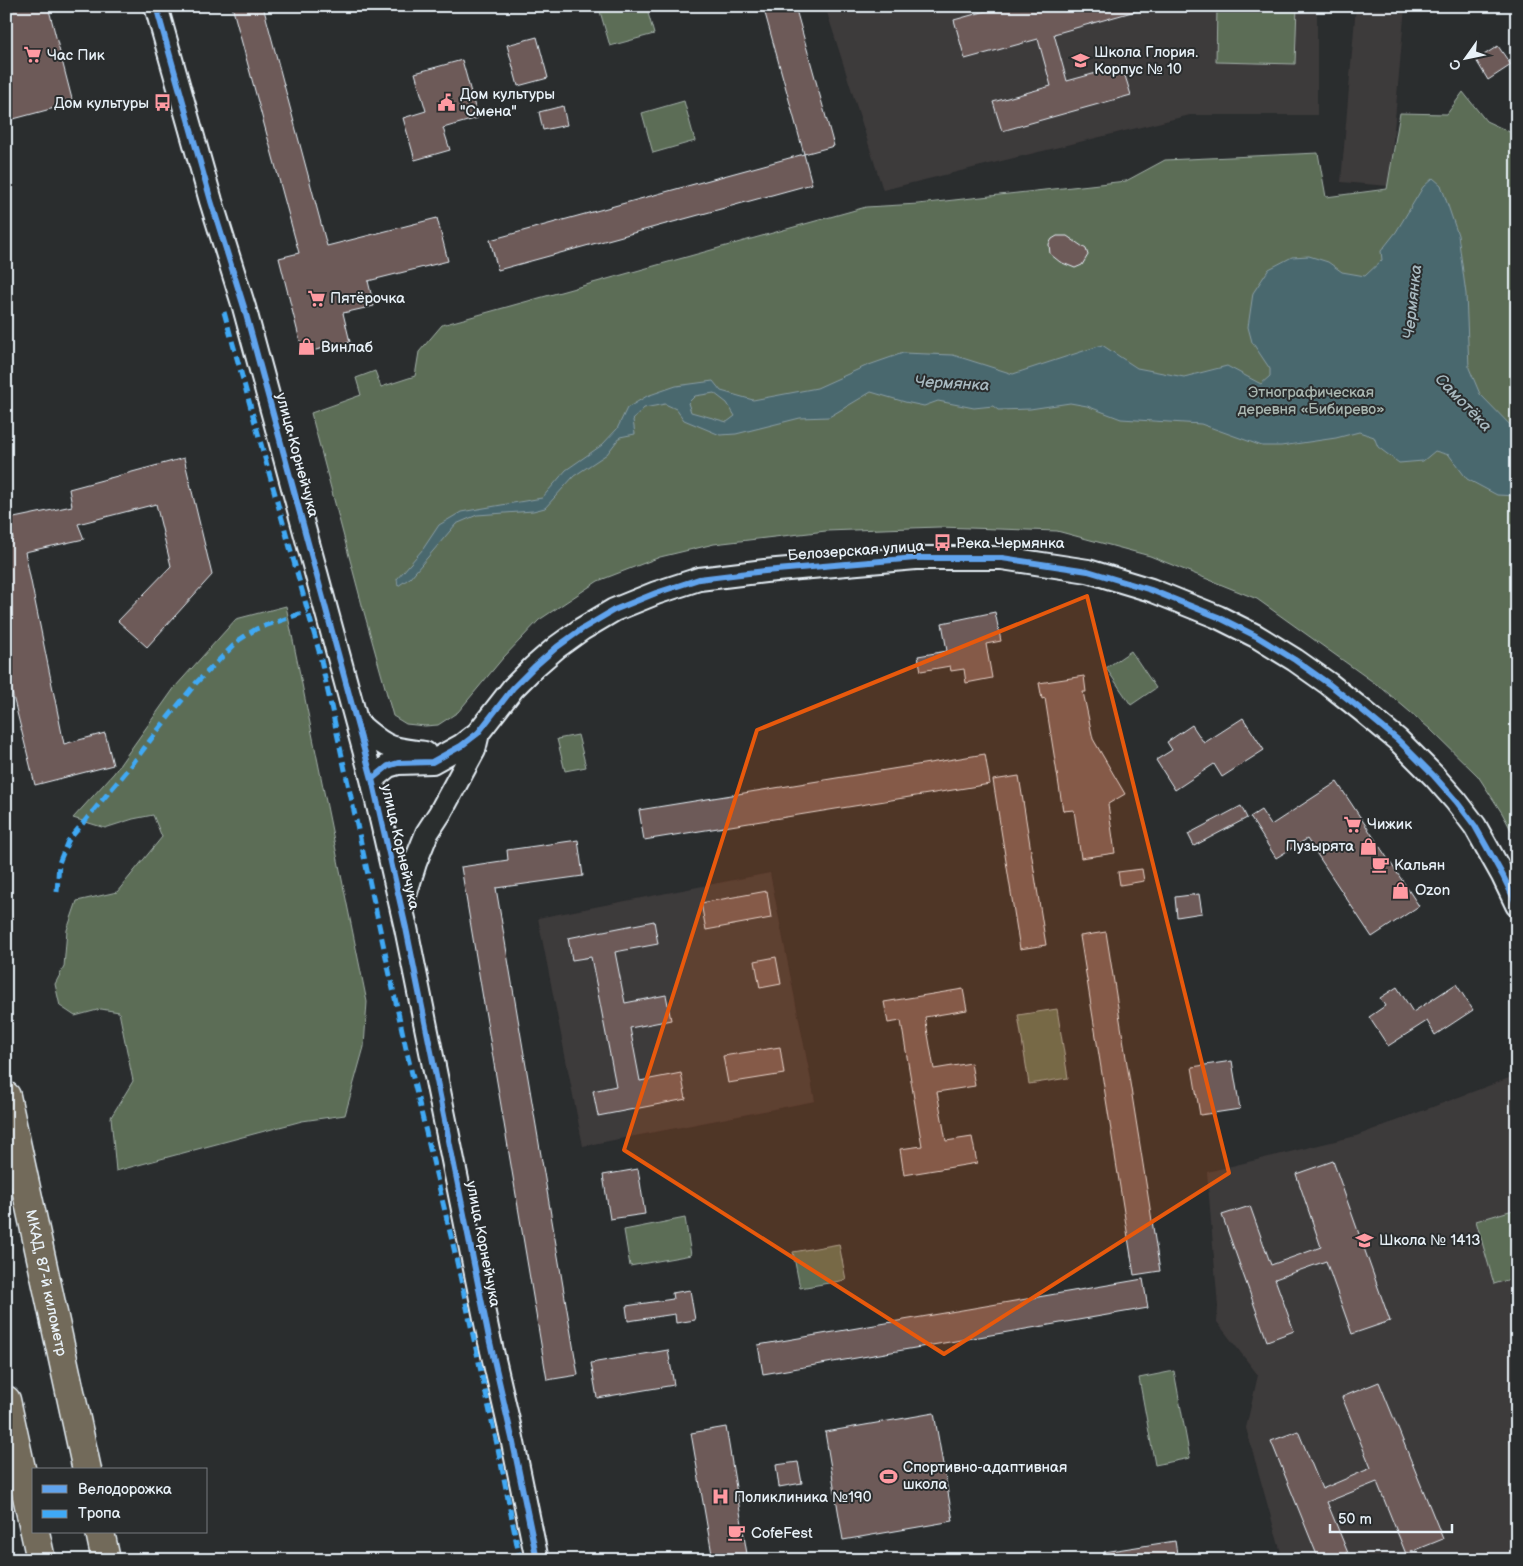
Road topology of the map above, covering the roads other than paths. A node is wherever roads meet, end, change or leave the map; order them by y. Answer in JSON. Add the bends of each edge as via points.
{"nodes":[{"id":1,"x":156,"y":6,"type":"edge"},
{"id":2,"x":357,"y":723,"type":"junction"},
{"id":3,"x":478,"y":734,"type":"junction"},
{"id":4,"x":449,"y":752,"type":"junction"},
{"id":5,"x":372,"y":779,"type":"junction"},
{"id":6,"x":382,"y":821,"type":"junction"},
{"id":7,"x":427,"y":833,"type":"junction"},
{"id":8,"x":1517,"y":905,"type":"edge"},
{"id":9,"x":401,"y":907,"type":"junction"},
{"id":10,"x":6,"y":1096,"type":"edge"},
{"id":11,"x":6,"y":1400,"type":"edge"},
{"id":12,"x":87,"y":1468,"type":"edge"},
{"id":13,"x":32,"y":1519,"type":"edge"},
{"id":14,"x":35,"y":1534,"type":"edge"},
{"id":15,"x":100,"y":1534,"type":"edge"},
{"id":16,"x":41,"y":1560,"type":"edge"},
{"id":17,"x":106,"y":1560,"type":"edge"},
{"id":18,"x":537,"y":1560,"type":"edge"}],
"edges":[{"from":1,"to":2,"type":"street","name":"улица Корнейчука","via":[[244,306]]},
{"from":2,"to":4,"type":"street","name":"Белозерская улица","via":[[387,746],[430,754]]},
{"from":2,"to":5,"type":"street","name":"улица Корнейчука"},
{"from":3,"to":4,"type":"street","name":"Белозерская улица"},
{"from":3,"to":7,"type":"street","name":"Белозерская улица","via":[[474,750]]},
{"from":3,"to":8,"type":"street","name":"Белозерская улица","via":[[513,688],[572,635],[614,610],[699,580],[916,558],[1002,558],[1088,571],[1151,590],[1218,617],[1256,636],[1329,684],[1398,740],[1456,801],[1475,826]]},
{"from":4,"to":5,"type":"street","name":"Белозерская улица","via":[[432,762],[388,766]]},
{"from":5,"to":6,"type":"street","name":"улица Корнейчука"},
{"from":6,"to":7,"type":"street","via":[[397,838],[412,839]]},
{"from":6,"to":9,"type":"street","name":"улица Корнейчука"},
{"from":7,"to":9,"type":"street","name":"Белозерская улица"},
{"from":9,"to":18,"type":"street","name":"улица Корнейчука"},
{"from":10,"to":12,"type":"highway","name":"МКАД, 87-й километр"},
{"from":11,"to":13,"type":"highway"},
{"from":14,"to":16,"type":"highway"},
{"from":15,"to":17,"type":"highway"}]}
